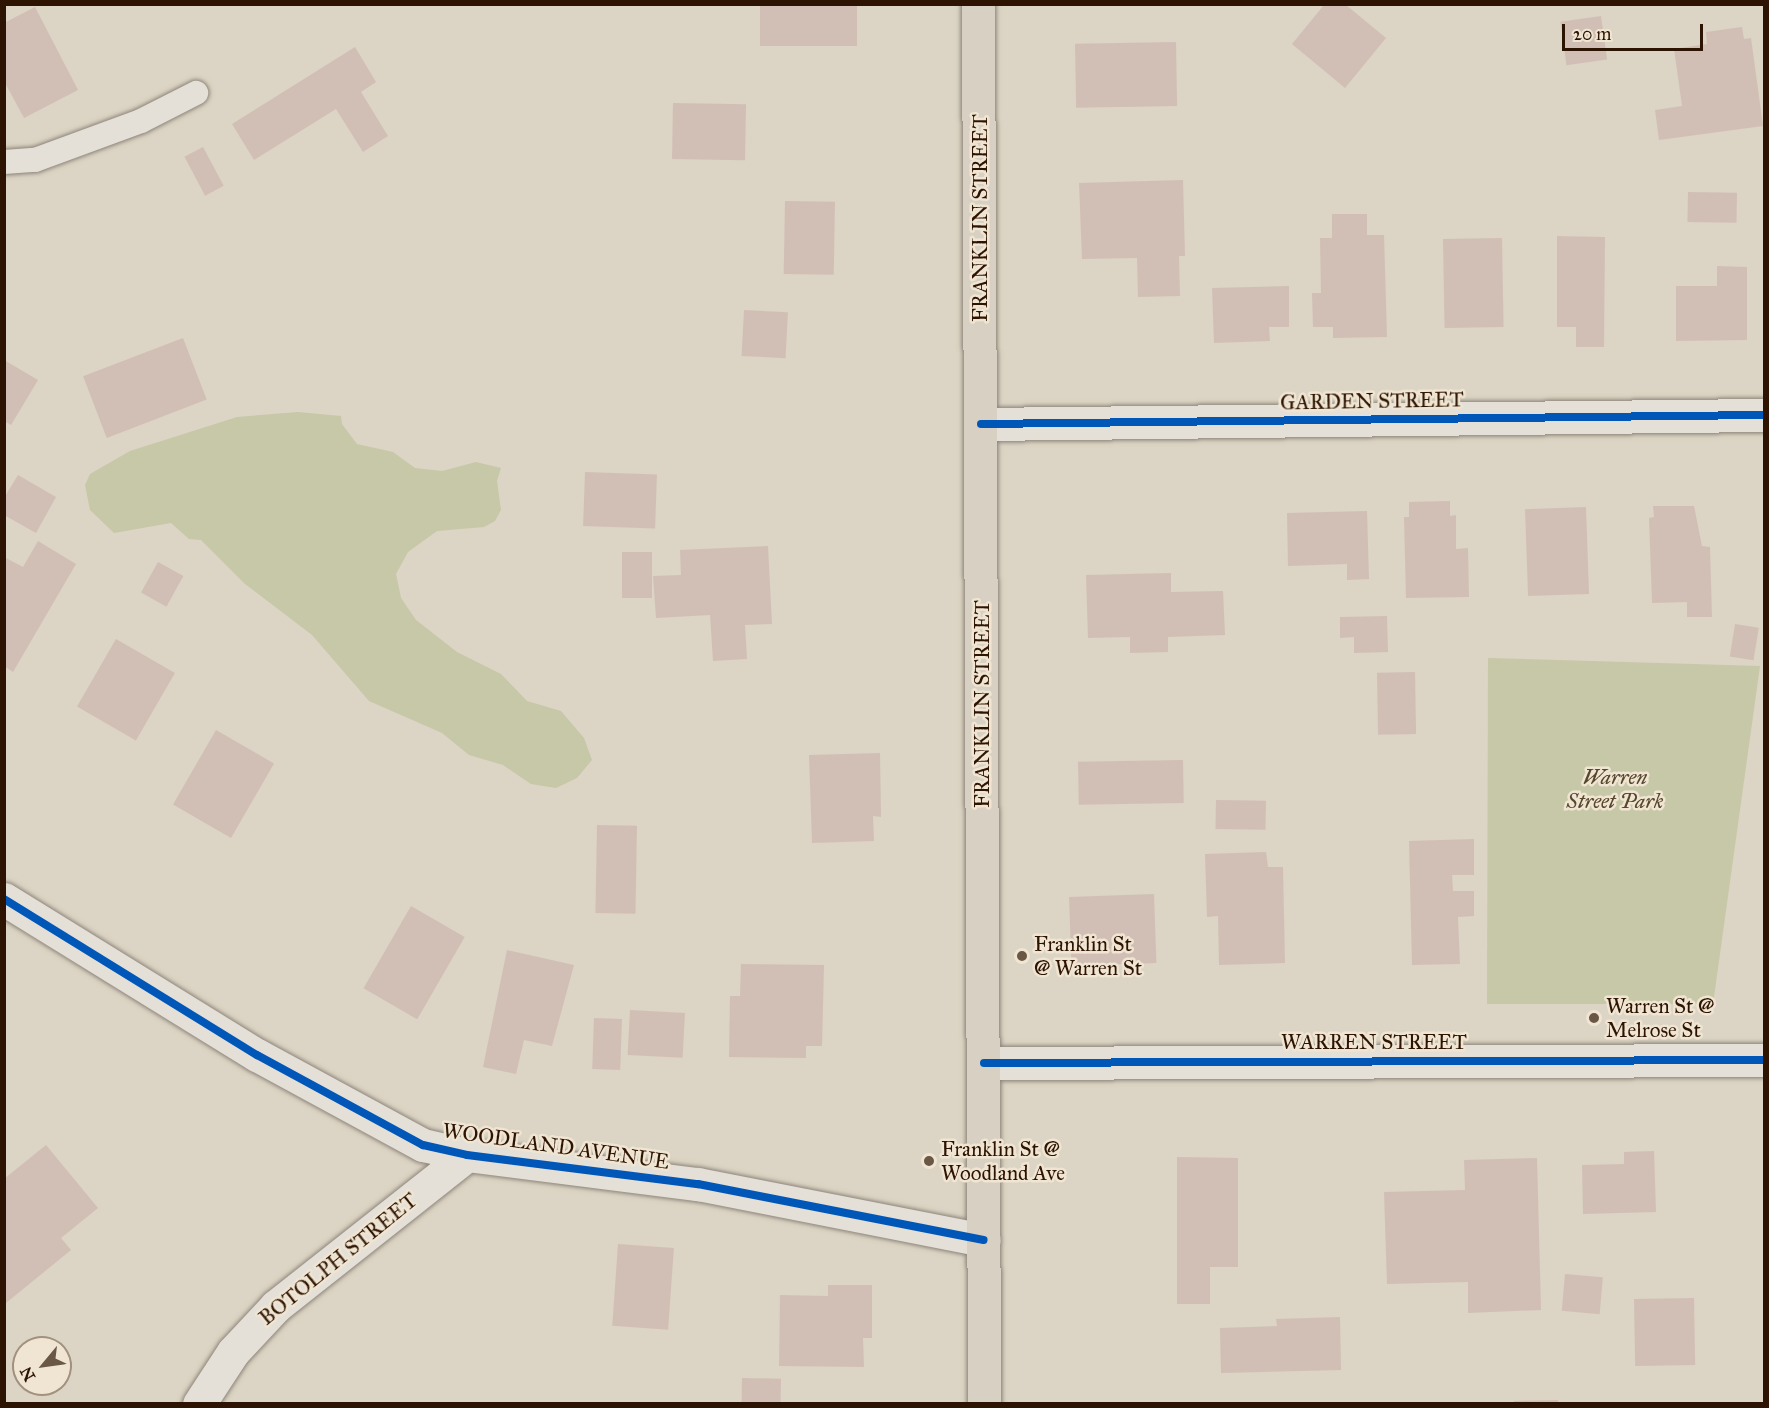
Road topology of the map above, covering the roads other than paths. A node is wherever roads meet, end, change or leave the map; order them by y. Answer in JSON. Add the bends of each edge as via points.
{"nodes":[{"id":1,"x":978,"y":4,"type":"edge"},
{"id":2,"x":196,"y":93,"type":"dead end"},
{"id":3,"x":4,"y":162,"type":"edge"},
{"id":4,"x":1764,"y":415,"type":"edge"},
{"id":5,"x":981,"y":424,"type":"junction"},
{"id":6,"x":4,"y":899,"type":"edge"},
{"id":7,"x":1764,"y":1060,"type":"edge"},
{"id":8,"x":984,"y":1064,"type":"junction"},
{"id":9,"x":467,"y":1155,"type":"junction"},
{"id":10,"x":984,"y":1240,"type":"junction"},
{"id":11,"x":199,"y":1404,"type":"edge"},
{"id":12,"x":984,"y":1404,"type":"edge"}],
"edges":[{"from":1,"to":5,"type":"main road","name":"FRANKLIN STREET"},
{"from":2,"to":3,"type":"lane","via":[[156,115],[34,160]]},
{"from":4,"to":5,"type":"street","name":"GARDEN STREET"},
{"from":5,"to":8,"type":"main road","name":"FRANKLIN STREET"},
{"from":6,"to":9,"type":"street","name":"WOODLAND AVENUE","via":[[256,1055],[363,1115],[423,1145]]},
{"from":7,"to":8,"type":"street","name":"WARREN STREET"},
{"from":8,"to":10,"type":"main road","name":"FRANKLIN STREET"},
{"from":9,"to":10,"type":"street","name":"WOODLAND AVENUE","via":[[698,1184]]},
{"from":9,"to":11,"type":"street","name":"BOTOLPH STREET","via":[[276,1306],[245,1337]]},
{"from":10,"to":12,"type":"main road","name":"FRANKLIN STREET"}]}
